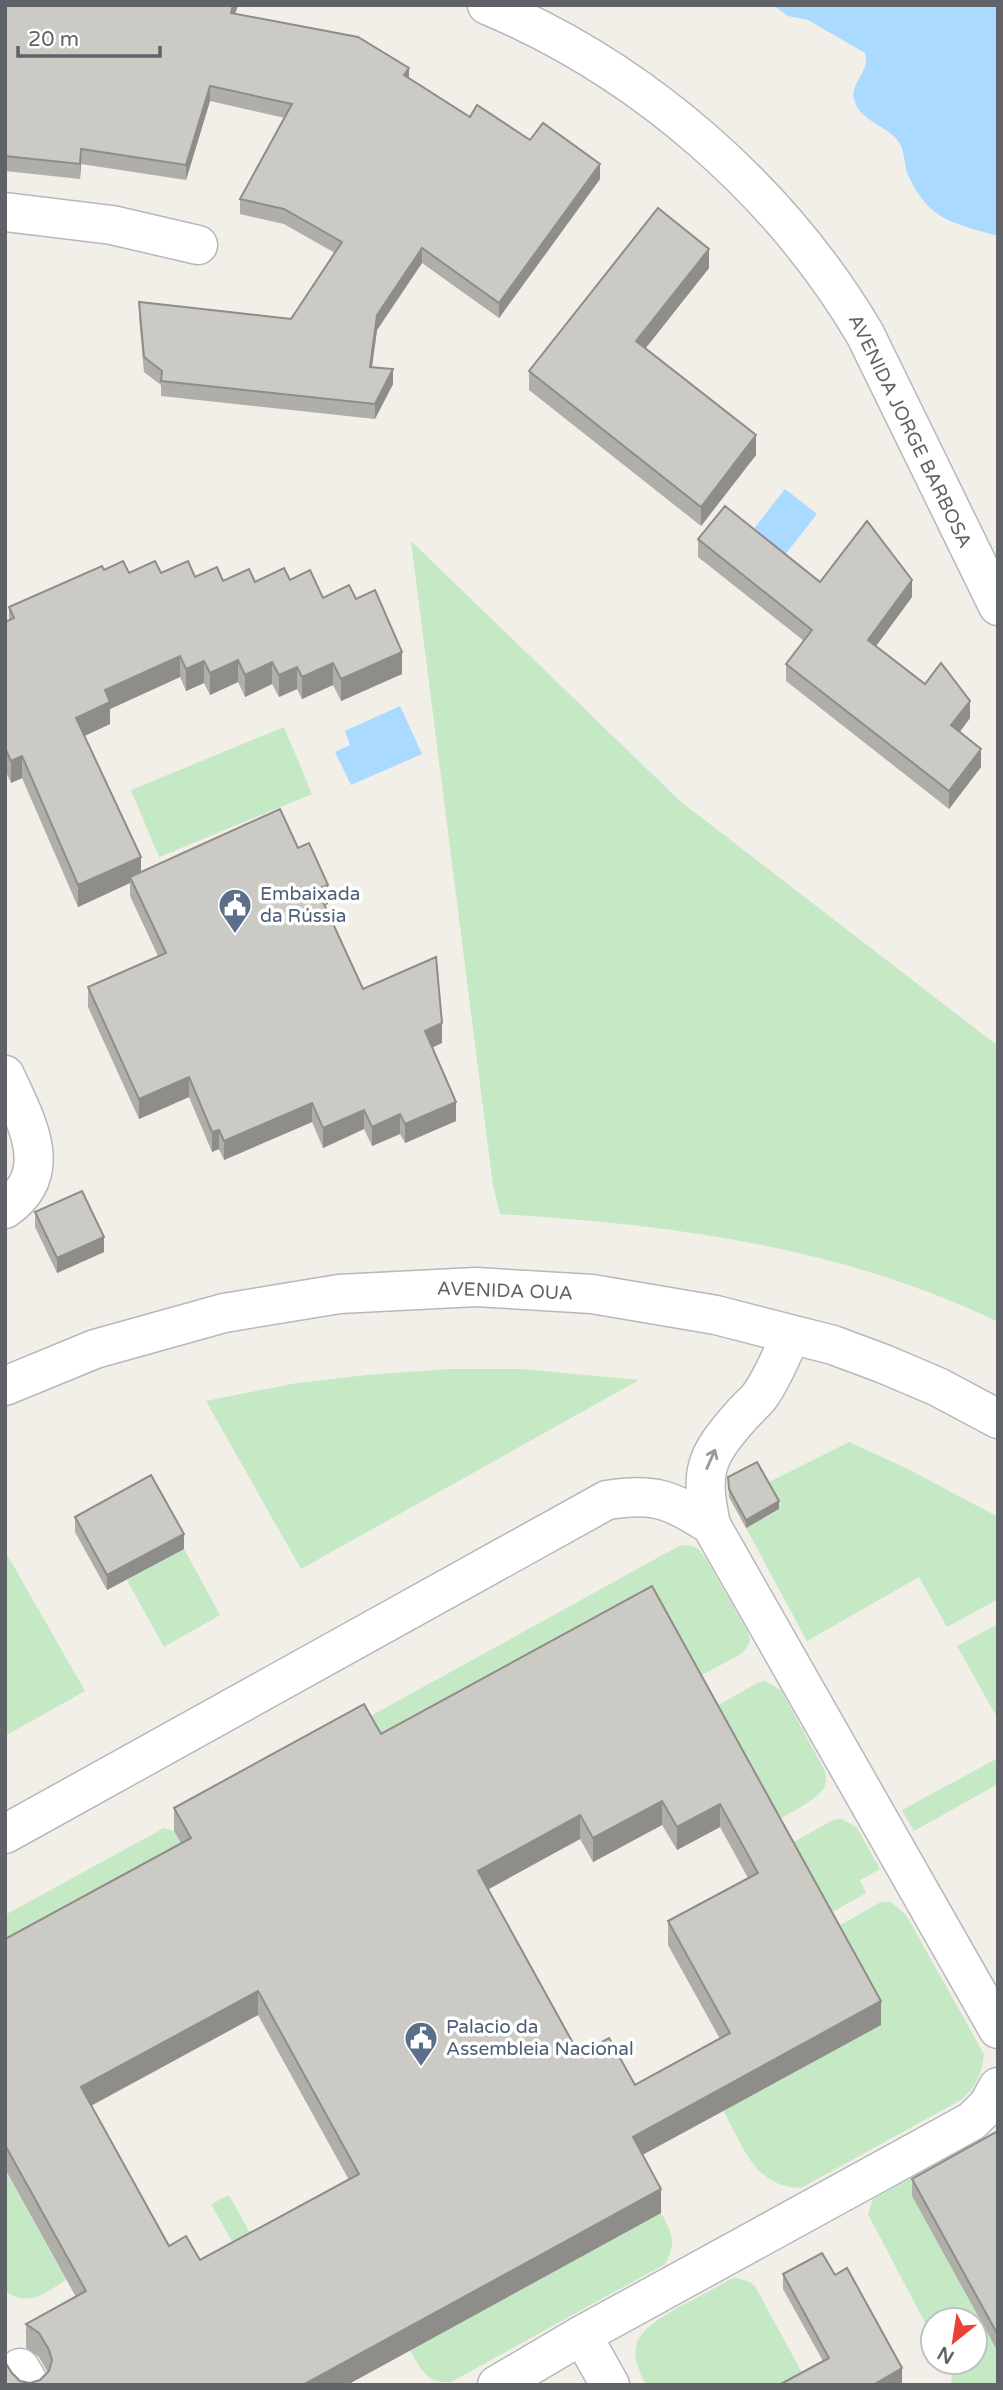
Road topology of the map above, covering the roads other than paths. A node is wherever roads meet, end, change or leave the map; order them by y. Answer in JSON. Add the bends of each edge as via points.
{"nodes":[{"id":1,"x":487,"y":5,"type":"edge"},
{"id":2,"x":5,"y":212,"type":"edge"},
{"id":3,"x":198,"y":246,"type":"dead end"},
{"id":4,"x":998,"y":606,"type":"edge"},
{"id":5,"x":5,"y":1075,"type":"edge"},
{"id":6,"x":5,"y":1209,"type":"edge"},
{"id":7,"x":791,"y":1335,"type":"junction"},
{"id":8,"x":5,"y":1386,"type":"edge"},
{"id":9,"x":998,"y":1419,"type":"edge"},
{"id":10,"x":711,"y":1525,"type":"junction"},
{"id":11,"x":5,"y":1834,"type":"edge"},
{"id":12,"x":998,"y":2029,"type":"edge"},
{"id":13,"x":998,"y":2087,"type":"edge"},
{"id":14,"x":582,"y":2335,"type":"junction"},
{"id":15,"x":497,"y":2385,"type":"edge"},
{"id":16,"x":610,"y":2385,"type":"edge"}],
"edges":[{"from":1,"to":4,"type":"street","name":"AVENIDA JORGE BARBOSA","via":[[557,40],[652,101],[739,175],[791,229],[840,292],[865,334]]},
{"from":2,"to":3,"type":"street","via":[[113,225]]},
{"from":5,"to":6,"type":"street","via":[[33,1139],[34,1155],[25,1189]]},
{"from":7,"to":8,"type":"street","name":"AVENIDA OUA","via":[[716,1315],[592,1294],[476,1287],[339,1294],[224,1313],[95,1349]]},
{"from":7,"to":9,"type":"street","name":"AVENIDA OUA","via":[[884,1364]]},
{"from":10,"to":7,"type":"street","one_way":true,"via":[[705,1493],[709,1458],[758,1398]]},
{"from":10,"to":11,"type":"street","via":[[661,1499],[636,1495],[607,1500]]},
{"from":10,"to":12,"type":"street"},
{"from":13,"to":14,"type":"street","via":[[972,2121]]},
{"from":14,"to":15,"type":"street"},
{"from":14,"to":16,"type":"street"}]}
